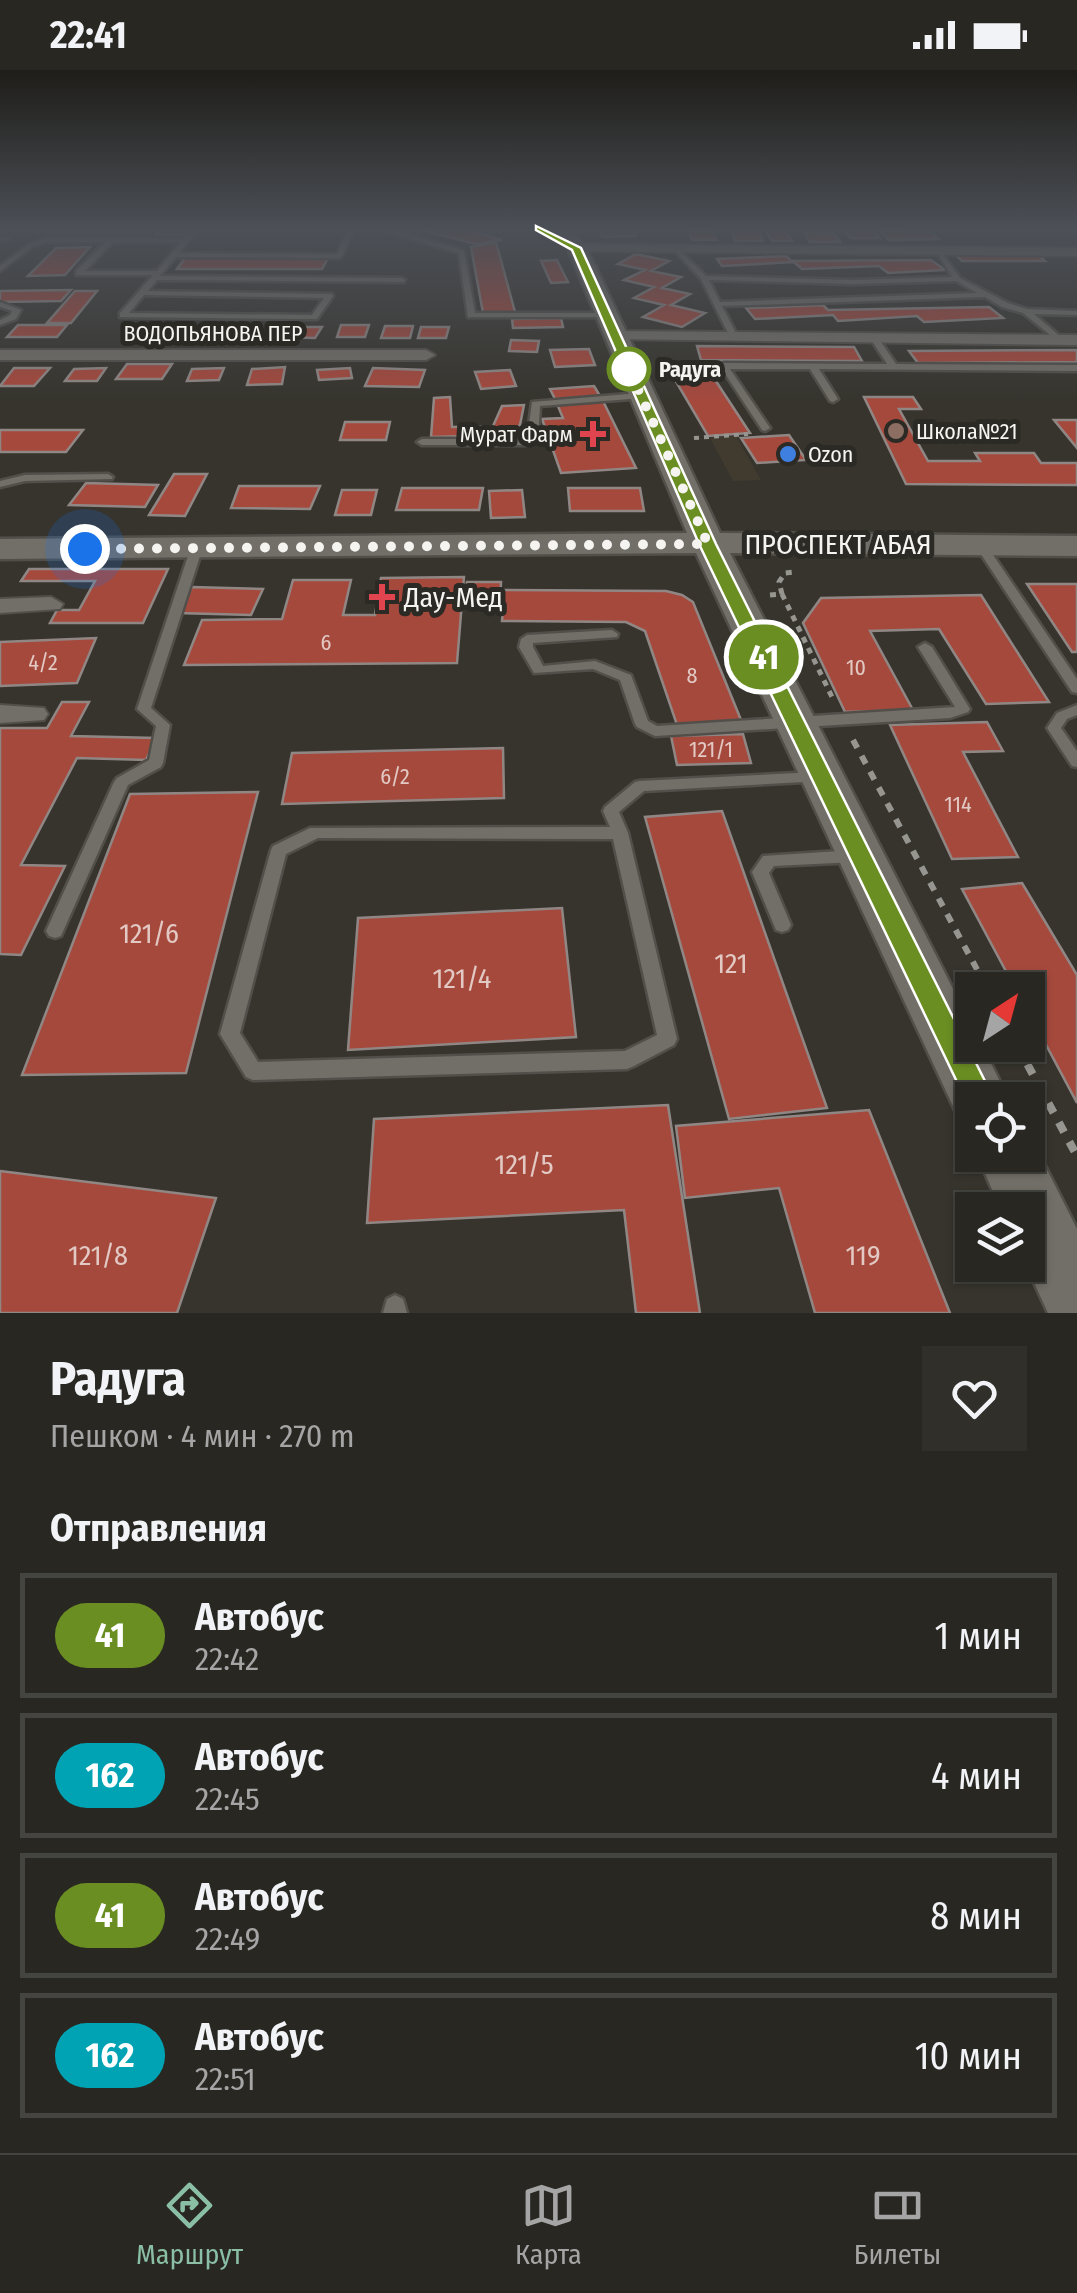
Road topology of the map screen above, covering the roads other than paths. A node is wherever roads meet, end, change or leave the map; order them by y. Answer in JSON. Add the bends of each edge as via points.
{"nodes":[{"id":1,"x":149,"y":286,"type":"edge"},
{"id":2,"x":466,"y":286,"type":"edge"},
{"id":3,"x":592,"y":286,"type":"edge"},
{"id":4,"x":709,"y":286,"type":"edge"},
{"id":5,"x":971,"y":286,"type":"edge"},
{"id":6,"x":142,"y":294,"type":"junction"},
{"id":7,"x":990,"y":296,"type":"junction"},
{"id":8,"x":0,"y":304,"type":"edge"},
{"id":9,"x":719,"y":304,"type":"junction"},
{"id":10,"x":1026,"y":311,"type":"junction"},
{"id":11,"x":1077,"y":314,"type":"edge"},
{"id":12,"x":0,"y":323,"type":"edge"},
{"id":13,"x":612,"y":326,"type":"junction"},
{"id":14,"x":734,"y":337,"type":"junction"},
{"id":15,"x":874,"y":338,"type":"junction"},
{"id":16,"x":1068,"y":340,"type":"edge"},
{"id":17,"x":0,"y":355,"type":"edge"},
{"id":18,"x":426,"y":356,"type":"dead end"},
{"id":19,"x":812,"y":367,"type":"junction"},
{"id":20,"x":894,"y":367,"type":"junction"},
{"id":21,"x":1077,"y":368,"type":"edge"},
{"id":22,"x":640,"y":396,"type":"junction"},
{"id":23,"x":834,"y":400,"type":"dead end"},
{"id":24,"x":765,"y":428,"type":"road end"},
{"id":25,"x":422,"y":442,"type":"dead end"},
{"id":26,"x":108,"y":477,"type":"dead end"},
{"id":27,"x":0,"y":484,"type":"edge"},
{"id":28,"x":708,"y":544,"type":"junction"},
{"id":29,"x":981,"y":545,"type":"junction"},
{"id":30,"x":1077,"y":546,"type":"edge"},
{"id":31,"x":196,"y":550,"type":"junction"},
{"id":32,"x":4,"y":552,"type":"edge"},
{"id":33,"x":52,"y":604,"type":"dead end"},
{"id":34,"x":0,"y":606,"type":"edge"},
{"id":35,"x":612,"y":634,"type":"dead end"},
{"id":36,"x":925,"y":646,"type":"dead end"},
{"id":37,"x":1077,"y":689,"type":"edge"},
{"id":38,"x":1077,"y":710,"type":"edge"},
{"id":39,"x":0,"y":714,"type":"edge"},
{"id":40,"x":34,"y":714,"type":"dead end"},
{"id":41,"x":795,"y":720,"type":"junction"},
{"id":42,"x":1077,"y":762,"type":"edge"},
{"id":43,"x":823,"y":776,"type":"junction"},
{"id":44,"x":620,"y":833,"type":"junction"},
{"id":45,"x":861,"y":856,"type":"junction"},
{"id":46,"x":782,"y":924,"type":"dead end"},
{"id":47,"x":55,"y":931,"type":"dead end"},
{"id":48,"x":971,"y":1082,"type":"edge"},
{"id":49,"x":1014,"y":1172,"type":"edge"},
{"id":50,"x":1077,"y":1300,"type":"edge"}],
"edges":[{"from":1,"to":6,"type":"lane"},
{"from":2,"to":13,"type":"lane","via":[[470,315]]},
{"from":3,"to":13,"type":"main road"},
{"from":4,"to":9,"type":"lane"},
{"from":5,"to":7,"type":"lane"},
{"from":6,"to":6,"type":"lane","via":[[123,315],[314,317],[329,296]]},
{"from":7,"to":9,"type":"lane"},
{"from":7,"to":10,"type":"lane"},
{"from":8,"to":12,"type":"lane","via":[[17,310]]},
{"from":9,"to":14,"type":"lane"},
{"from":10,"to":11,"type":"lane"},
{"from":10,"to":16,"type":"lane"},
{"from":13,"to":14,"type":"street"},
{"from":13,"to":22,"type":"main road"},
{"from":14,"to":15,"type":"street"},
{"from":15,"to":16,"type":"street"},
{"from":15,"to":20,"type":"lane"},
{"from":17,"to":18,"type":"street","name":"ВОДОПЬЯНОВА ПЕР"},
{"from":19,"to":20,"type":"lane"},
{"from":19,"to":23,"type":"lane"},
{"from":19,"to":24,"type":"lane","via":[[724,366]]},
{"from":20,"to":21,"type":"lane"},
{"from":22,"to":25,"type":"lane","via":[[535,404],[530,442]]},
{"from":22,"to":28,"type":"main road"},
{"from":26,"to":27,"type":"lane"},
{"from":28,"to":29,"type":"main road","name":"ПРОСПЕКТ АБАЯ"},
{"from":28,"to":31,"type":"main road","name":"ПРОСПЕКТ АБАЯ"},
{"from":28,"to":41,"type":"main road"},
{"from":29,"to":30,"type":"main road","name":"ПРОСПЕКТ АБАЯ"},
{"from":29,"to":37,"type":"lane"},
{"from":31,"to":32,"type":"main road","name":"ПРОСПЕКТ АБАЯ"},
{"from":31,"to":47,"type":"lane","via":[[144,709],[163,725],[156,763],[122,782]]},
{"from":33,"to":34,"type":"street"},
{"from":35,"to":41,"type":"lane","via":[[528,639],[526,646],[539,670],[595,665],[626,678],[642,724],[655,731]]},
{"from":36,"to":41,"type":"lane","via":[[964,709]]},
{"from":38,"to":42,"type":"lane","via":[[1054,728]]},
{"from":39,"to":40,"type":"street"},
{"from":41,"to":43,"type":"main road"},
{"from":43,"to":44,"type":"lane","via":[[640,786],[612,811]]},
{"from":43,"to":45,"type":"main road"},
{"from":44,"to":44,"type":"lane","via":[[667,1039],[626,1060],[252,1070],[230,1034],[279,850],[316,832]]},
{"from":45,"to":46,"type":"lane","via":[[769,860],[760,872]]},
{"from":45,"to":48,"type":"main road"},
{"from":49,"to":50,"type":"main road"}]}
